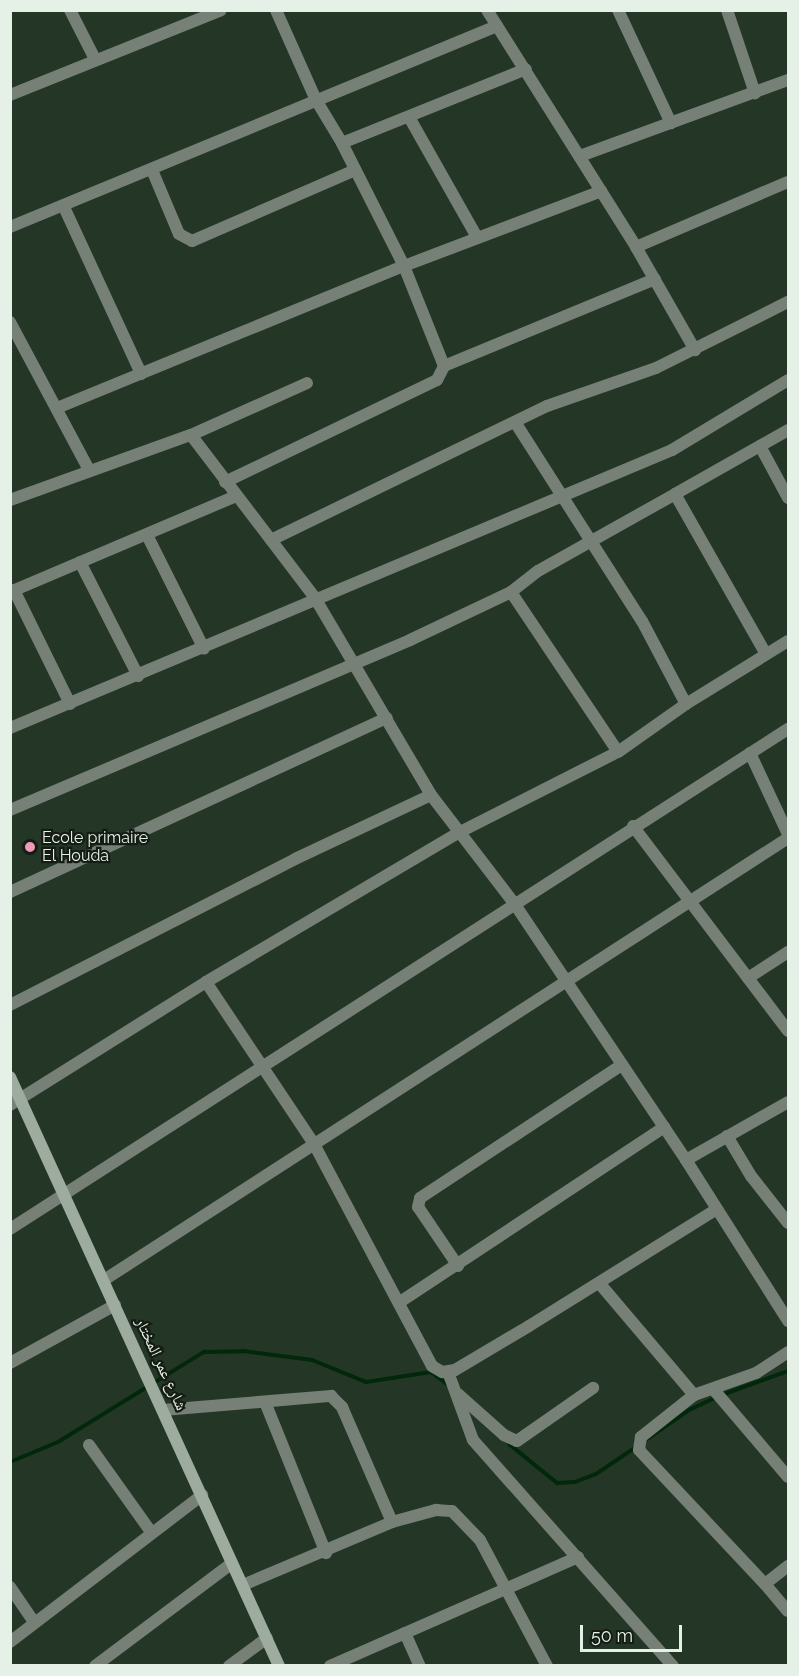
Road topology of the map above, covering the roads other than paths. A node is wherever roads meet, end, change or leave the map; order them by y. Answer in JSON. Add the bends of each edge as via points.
{"nodes":[{"id":1,"x":70,"y":10,"type":"edge"},
{"id":2,"x":185,"y":10,"type":"edge"},
{"id":3,"x":221,"y":10,"type":"edge"},
{"id":4,"x":276,"y":10,"type":"edge"},
{"id":5,"x":487,"y":10,"type":"edge"},
{"id":6,"x":618,"y":10,"type":"edge"},
{"id":7,"x":727,"y":10,"type":"edge"},
{"id":8,"x":191,"y":22,"type":"junction"},
{"id":9,"x":497,"y":26,"type":"junction"},
{"id":10,"x":95,"y":59,"type":"junction"},
{"id":11,"x":526,"y":69,"type":"junction"},
{"id":12,"x":789,"y":80,"type":"edge"},
{"id":13,"x":755,"y":93,"type":"junction"},
{"id":14,"x":10,"y":96,"type":"edge"},
{"id":15,"x":316,"y":100,"type":"junction"},
{"id":16,"x":409,"y":117,"type":"junction"},
{"id":17,"x":671,"y":123,"type":"junction"},
{"id":18,"x":342,"y":143,"type":"junction"},
{"id":19,"x":580,"y":156,"type":"junction"},
{"id":20,"x":152,"y":170,"type":"junction"},
{"id":21,"x":355,"y":170,"type":"junction"},
{"id":22,"x":789,"y":182,"type":"edge"},
{"id":23,"x":601,"y":191,"type":"junction"},
{"id":24,"x":64,"y":207,"type":"junction"},
{"id":25,"x":10,"y":227,"type":"edge"},
{"id":26,"x":477,"y":237,"type":"junction"},
{"id":27,"x":636,"y":248,"type":"junction"},
{"id":28,"x":404,"y":266,"type":"junction"},
{"id":29,"x":655,"y":279,"type":"junction"},
{"id":30,"x":789,"y":302,"type":"edge"},
{"id":31,"x":11,"y":324,"type":"edge"},
{"id":32,"x":695,"y":350,"type":"junction"},
{"id":33,"x":444,"y":366,"type":"junction"},
{"id":34,"x":141,"y":374,"type":"junction"},
{"id":35,"x":789,"y":380,"type":"edge"},
{"id":36,"x":308,"y":383,"type":"dead end"},
{"id":37,"x":57,"y":408,"type":"junction"},
{"id":38,"x":515,"y":422,"type":"junction"},
{"id":39,"x":789,"y":430,"type":"edge"},
{"id":40,"x":191,"y":435,"type":"junction"},
{"id":41,"x":760,"y":446,"type":"junction"},
{"id":42,"x":89,"y":470,"type":"junction"},
{"id":43,"x":225,"y":482,"type":"junction"},
{"id":44,"x":675,"y":494,"type":"junction"},
{"id":45,"x":236,"y":496,"type":"junction"},
{"id":46,"x":560,"y":496,"type":"junction"},
{"id":47,"x":789,"y":498,"type":"edge"},
{"id":48,"x":10,"y":500,"type":"edge"},
{"id":49,"x":147,"y":535,"type":"junction"},
{"id":50,"x":271,"y":540,"type":"junction"},
{"id":51,"x":594,"y":542,"type":"junction"},
{"id":52,"x":80,"y":562,"type":"junction"},
{"id":53,"x":12,"y":591,"type":"edge"},
{"id":54,"x":511,"y":592,"type":"junction"},
{"id":55,"x":315,"y":598,"type":"junction"},
{"id":56,"x":789,"y":641,"type":"edge"},
{"id":57,"x":204,"y":649,"type":"junction"},
{"id":58,"x":766,"y":654,"type":"junction"},
{"id":59,"x":356,"y":663,"type":"junction"},
{"id":60,"x":138,"y":676,"type":"junction"},
{"id":61,"x":70,"y":704,"type":"junction"},
{"id":62,"x":686,"y":704,"type":"junction"},
{"id":63,"x":387,"y":718,"type":"junction"},
{"id":64,"x":10,"y":728,"type":"edge"},
{"id":65,"x":789,"y":729,"type":"edge"},
{"id":66,"x":618,"y":752,"type":"junction"},
{"id":67,"x":750,"y":753,"type":"junction"},
{"id":68,"x":431,"y":795,"type":"junction"},
{"id":69,"x":10,"y":810,"type":"edge"},
{"id":70,"x":633,"y":826,"type":"junction"},
{"id":71,"x":458,"y":833,"type":"junction"},
{"id":72,"x":789,"y":836,"type":"edge"},
{"id":73,"x":10,"y":892,"type":"edge"},
{"id":74,"x":514,"y":903,"type":"junction"},
{"id":75,"x":690,"y":903,"type":"junction"},
{"id":76,"x":789,"y":952,"type":"edge"},
{"id":77,"x":748,"y":978,"type":"junction"},
{"id":78,"x":206,"y":982,"type":"junction"},
{"id":79,"x":564,"y":982,"type":"junction"},
{"id":80,"x":10,"y":1005,"type":"edge"},
{"id":81,"x":789,"y":1031,"type":"edge"},
{"id":82,"x":622,"y":1065,"type":"junction"},
{"id":83,"x":264,"y":1066,"type":"junction"},
{"id":84,"x":10,"y":1077,"type":"edge"},
{"id":85,"x":15,"y":1102,"type":"edge"},
{"id":86,"x":789,"y":1102,"type":"edge"},
{"id":87,"x":664,"y":1127,"type":"junction"},
{"id":88,"x":727,"y":1137,"type":"junction"},
{"id":89,"x":314,"y":1144,"type":"junction"},
{"id":90,"x":686,"y":1160,"type":"junction"},
{"id":91,"x":65,"y":1193,"type":"junction"},
{"id":92,"x":715,"y":1210,"type":"junction"},
{"id":93,"x":789,"y":1223,"type":"edge"},
{"id":94,"x":10,"y":1229,"type":"edge"},
{"id":95,"x":458,"y":1266,"type":"junction"},
{"id":96,"x":104,"y":1280,"type":"junction"},
{"id":97,"x":600,"y":1284,"type":"junction"},
{"id":98,"x":400,"y":1302,"type":"junction"},
{"id":99,"x":115,"y":1305,"type":"junction"},
{"id":100,"x":789,"y":1321,"type":"edge"},
{"id":101,"x":789,"y":1352,"type":"edge"},
{"id":102,"x":10,"y":1363,"type":"edge"},
{"id":103,"x":448,"y":1372,"type":"junction"},
{"id":104,"x":593,"y":1388,"type":"dead end"},
{"id":105,"x":714,"y":1390,"type":"junction"},
{"id":106,"x":457,"y":1393,"type":"junction"},
{"id":107,"x":694,"y":1395,"type":"junction"},
{"id":108,"x":265,"y":1402,"type":"junction"},
{"id":109,"x":164,"y":1410,"type":"junction"},
{"id":110,"x":89,"y":1444,"type":"dead end"},
{"id":111,"x":789,"y":1478,"type":"edge"},
{"id":112,"x":202,"y":1495,"type":"junction"},
{"id":113,"x":392,"y":1522,"type":"junction"},
{"id":114,"x":151,"y":1532,"type":"junction"},
{"id":115,"x":326,"y":1553,"type":"junction"},
{"id":116,"x":578,"y":1557,"type":"junction"},
{"id":117,"x":232,"y":1563,"type":"junction"},
{"id":118,"x":789,"y":1566,"type":"edge"},
{"id":119,"x":765,"y":1584,"type":"junction"},
{"id":120,"x":243,"y":1585,"type":"junction"},
{"id":121,"x":10,"y":1587,"type":"edge"},
{"id":122,"x":509,"y":1589,"type":"junction"},
{"id":123,"x":789,"y":1611,"type":"edge"},
{"id":124,"x":34,"y":1622,"type":"junction"},
{"id":125,"x":405,"y":1633,"type":"junction"},
{"id":126,"x":267,"y":1638,"type":"junction"},
{"id":127,"x":10,"y":1642,"type":"edge"},
{"id":128,"x":94,"y":1665,"type":"edge"},
{"id":129,"x":229,"y":1665,"type":"edge"},
{"id":130,"x":279,"y":1665,"type":"edge"},
{"id":131,"x":330,"y":1665,"type":"edge"},
{"id":132,"x":420,"y":1665,"type":"edge"},
{"id":133,"x":547,"y":1665,"type":"edge"},
{"id":134,"x":673,"y":1665,"type":"edge"}],
"edges":[{"from":1,"to":10,"type":"street"},
{"from":2,"to":8,"type":"street"},
{"from":3,"to":8,"type":"street"},
{"from":4,"to":15,"type":"street"},
{"from":5,"to":9,"type":"street"},
{"from":6,"to":17,"type":"street"},
{"from":7,"to":13,"type":"street"},
{"from":8,"to":10,"type":"street"},
{"from":9,"to":11,"type":"street"},
{"from":9,"to":15,"type":"street"},
{"from":10,"to":14,"type":"street"},
{"from":11,"to":16,"type":"street"},
{"from":11,"to":19,"type":"street"},
{"from":12,"to":13,"type":"street"},
{"from":13,"to":17,"type":"street"},
{"from":15,"to":18,"type":"street"},
{"from":15,"to":20,"type":"street"},
{"from":16,"to":18,"type":"street"},
{"from":16,"to":26,"type":"street"},
{"from":17,"to":19,"type":"street"},
{"from":18,"to":21,"type":"street"},
{"from":19,"to":23,"type":"street"},
{"from":20,"to":21,"type":"street","via":[[179,234],[192,241]]},
{"from":20,"to":24,"type":"street"},
{"from":21,"to":28,"type":"street"},
{"from":22,"to":27,"type":"street"},
{"from":23,"to":26,"type":"street"},
{"from":23,"to":27,"type":"street"},
{"from":24,"to":25,"type":"street"},
{"from":24,"to":34,"type":"street"},
{"from":26,"to":28,"type":"street"},
{"from":27,"to":29,"type":"street"},
{"from":28,"to":33,"type":"street"},
{"from":28,"to":34,"type":"street"},
{"from":29,"to":32,"type":"street"},
{"from":29,"to":33,"type":"street"},
{"from":30,"to":32,"type":"street"},
{"from":31,"to":37,"type":"street"},
{"from":32,"to":38,"type":"street"},
{"from":33,"to":43,"type":"street","via":[[437,380]]},
{"from":34,"to":37,"type":"street"},
{"from":35,"to":46,"type":"street","via":[[672,450]]},
{"from":36,"to":40,"type":"street"},
{"from":37,"to":42,"type":"street"},
{"from":38,"to":46,"type":"street"},
{"from":38,"to":50,"type":"street"},
{"from":39,"to":41,"type":"street"},
{"from":40,"to":42,"type":"street"},
{"from":40,"to":43,"type":"street"},
{"from":41,"to":44,"type":"street"},
{"from":41,"to":47,"type":"street"},
{"from":42,"to":48,"type":"street"},
{"from":43,"to":45,"type":"street"},
{"from":44,"to":51,"type":"street"},
{"from":44,"to":58,"type":"street"},
{"from":45,"to":49,"type":"street"},
{"from":45,"to":50,"type":"street"},
{"from":46,"to":51,"type":"street"},
{"from":46,"to":55,"type":"street"},
{"from":49,"to":52,"type":"street"},
{"from":49,"to":57,"type":"street"},
{"from":50,"to":55,"type":"street"},
{"from":51,"to":54,"type":"street","via":[[538,571]]},
{"from":51,"to":62,"type":"street"},
{"from":52,"to":53,"type":"street"},
{"from":52,"to":60,"type":"street"},
{"from":53,"to":61,"type":"street"},
{"from":54,"to":59,"type":"street"},
{"from":54,"to":66,"type":"street"},
{"from":55,"to":57,"type":"street"},
{"from":55,"to":59,"type":"street"},
{"from":56,"to":58,"type":"street"},
{"from":57,"to":60,"type":"street"},
{"from":58,"to":62,"type":"street"},
{"from":59,"to":63,"type":"street"},
{"from":59,"to":69,"type":"street"},
{"from":60,"to":61,"type":"street"},
{"from":61,"to":64,"type":"street"},
{"from":62,"to":66,"type":"street"},
{"from":63,"to":68,"type":"street"},
{"from":63,"to":73,"type":"street"},
{"from":65,"to":67,"type":"street"},
{"from":66,"to":71,"type":"street"},
{"from":67,"to":70,"type":"street"},
{"from":67,"to":72,"type":"street"},
{"from":68,"to":71,"type":"street"},
{"from":68,"to":80,"type":"street","via":[[295,859]]},
{"from":70,"to":74,"type":"street"},
{"from":70,"to":75,"type":"street"},
{"from":71,"to":74,"type":"street"},
{"from":71,"to":78,"type":"street"},
{"from":72,"to":75,"type":"street"},
{"from":74,"to":79,"type":"street"},
{"from":74,"to":83,"type":"street"},
{"from":75,"to":77,"type":"street"},
{"from":75,"to":79,"type":"street"},
{"from":76,"to":77,"type":"street"},
{"from":77,"to":81,"type":"street"},
{"from":78,"to":83,"type":"street"},
{"from":78,"to":85,"type":"street"},
{"from":79,"to":82,"type":"street"},
{"from":79,"to":89,"type":"street"},
{"from":82,"to":87,"type":"street"},
{"from":82,"to":95,"type":"street","via":[[420,1198],[418,1207]]},
{"from":83,"to":89,"type":"street"},
{"from":83,"to":91,"type":"street"},
{"from":84,"to":85,"type":"street","name":"شارع عمر المختار"},
{"from":85,"to":91,"type":"street","name":"شارع عمر المختار"},
{"from":86,"to":88,"type":"street"},
{"from":87,"to":90,"type":"street"},
{"from":87,"to":95,"type":"street"},
{"from":88,"to":90,"type":"street"},
{"from":88,"to":93,"type":"street","via":[[751,1176]]},
{"from":89,"to":96,"type":"street"},
{"from":89,"to":98,"type":"street"},
{"from":90,"to":92,"type":"street"},
{"from":91,"to":94,"type":"street"},
{"from":91,"to":96,"type":"street","name":"شارع عمر المختار"},
{"from":92,"to":97,"type":"street"},
{"from":92,"to":100,"type":"street"},
{"from":95,"to":98,"type":"street"},
{"from":96,"to":99,"type":"street","name":"شارع عمر المختار"},
{"from":97,"to":103,"type":"street"},
{"from":97,"to":107,"type":"street"},
{"from":98,"to":103,"type":"street","via":[[432,1366]]},
{"from":99,"to":102,"type":"street"},
{"from":99,"to":109,"type":"street","name":"شارع عمر المختار"},
{"from":101,"to":105,"type":"street","via":[[756,1373]]},
{"from":103,"to":106,"type":"street"},
{"from":104,"to":106,"type":"street","via":[[517,1441],[504,1435]]},
{"from":105,"to":107,"type":"street"},
{"from":105,"to":111,"type":"street"},
{"from":106,"to":116,"type":"street","via":[[473,1440]]},
{"from":107,"to":119,"type":"street","via":[[641,1437],[639,1450]]},
{"from":108,"to":109,"type":"street"},
{"from":108,"to":113,"type":"street","via":[[326,1395],[336,1400]]},
{"from":108,"to":115,"type":"street"},
{"from":109,"to":112,"type":"street","name":"شارع عمر المختار"},
{"from":110,"to":114,"type":"street"},
{"from":112,"to":114,"type":"street"},
{"from":112,"to":117,"type":"street","name":"شارع عمر المختار"},
{"from":113,"to":115,"type":"street"},
{"from":113,"to":122,"type":"street","via":[[436,1510],[459,1515],[480,1540]]},
{"from":114,"to":124,"type":"street"},
{"from":115,"to":120,"type":"street"},
{"from":116,"to":122,"type":"street"},
{"from":116,"to":134,"type":"street"},
{"from":117,"to":120,"type":"street","name":"شارع عمر المختار"},
{"from":117,"to":128,"type":"street"},
{"from":118,"to":119,"type":"street"},
{"from":119,"to":123,"type":"street"},
{"from":120,"to":126,"type":"street","name":"شارع عمر المختار"},
{"from":121,"to":124,"type":"street"},
{"from":122,"to":125,"type":"street"},
{"from":122,"to":133,"type":"street"},
{"from":124,"to":127,"type":"street"},
{"from":125,"to":131,"type":"street"},
{"from":125,"to":132,"type":"street"},
{"from":126,"to":129,"type":"street"},
{"from":126,"to":130,"type":"street","name":"شارع عمر المختار"}]}
